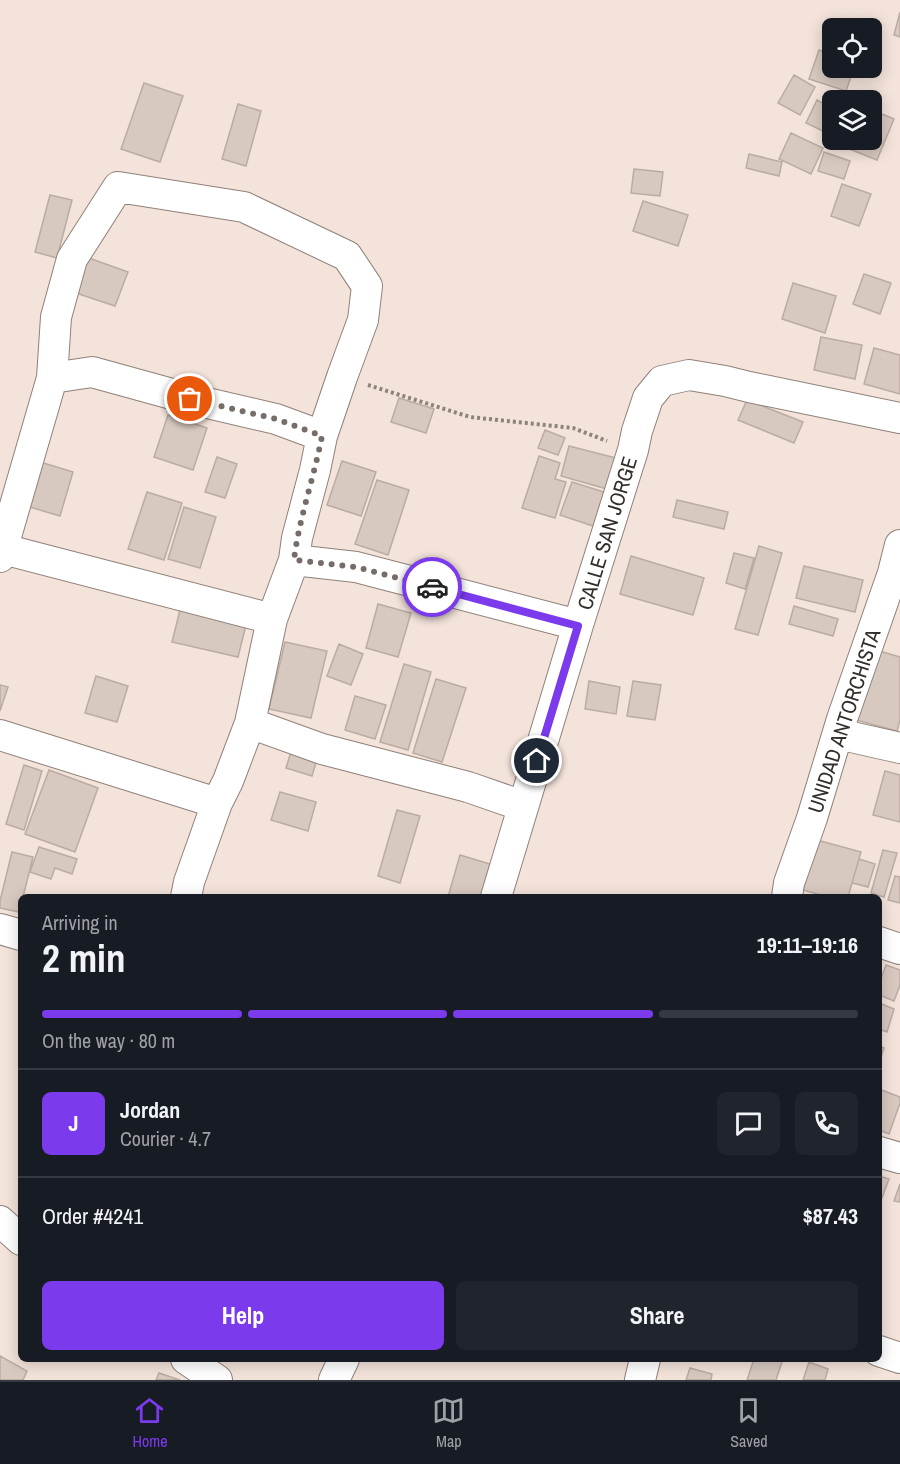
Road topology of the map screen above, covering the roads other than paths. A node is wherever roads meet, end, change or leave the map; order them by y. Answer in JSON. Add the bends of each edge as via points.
{"nodes":[{"id":1,"x":52,"y":378,"type":"junction"},
{"id":2,"x":900,"y":418,"type":"edge"},
{"id":3,"x":322,"y":436,"type":"junction"},
{"id":4,"x":1,"y":553,"type":"edge"},
{"id":5,"x":294,"y":560,"type":"junction"},
{"id":6,"x":898,"y":564,"type":"edge"},
{"id":7,"x":272,"y":619,"type":"junction"},
{"id":8,"x":578,"y":626,"type":"junction"},
{"id":9,"x":250,"y":723,"type":"junction"},
{"id":10,"x":838,"y":734,"type":"junction"},
{"id":11,"x":0,"y":735,"type":"edge"},
{"id":12,"x":900,"y":748,"type":"edge"},
{"id":13,"x":217,"y":803,"type":"junction"},
{"id":14,"x":523,"y":806,"type":"junction"},
{"id":15,"x":196,"y":892,"type":"edge"},
{"id":16,"x":497,"y":894,"type":"edge"},
{"id":17,"x":787,"y":894,"type":"edge"},
{"id":18,"x":0,"y":929,"type":"edge"},
{"id":19,"x":18,"y":934,"type":"edge"},
{"id":20,"x":882,"y":943,"type":"edge"},
{"id":21,"x":900,"y":948,"type":"edge"},
{"id":22,"x":882,"y":1153,"type":"edge"},
{"id":23,"x":900,"y":1158,"type":"edge"},
{"id":24,"x":0,"y":1221,"type":"edge"},
{"id":25,"x":18,"y":1237,"type":"edge"},
{"id":26,"x":882,"y":1352,"type":"edge"},
{"id":27,"x":900,"y":1358,"type":"edge"},
{"id":28,"x":190,"y":1362,"type":"edge"},
{"id":29,"x":343,"y":1362,"type":"edge"},
{"id":30,"x":644,"y":1362,"type":"edge"},
{"id":31,"x":217,"y":1380,"type":"edge"},
{"id":32,"x":334,"y":1380,"type":"edge"},
{"id":33,"x":640,"y":1380,"type":"edge"}],
"edges":[{"from":1,"to":3,"type":"street","via":[[93,372],[276,419]]},
{"from":1,"to":3,"type":"street","via":[[56,317],[72,259],[118,188],[244,207],[347,256],[367,286],[363,320]]},
{"from":1,"to":4,"type":"street"},
{"from":2,"to":8,"type":"street","name":"CALLE SAN JORGE","via":[[698,376],[662,381],[648,398]]},
{"from":3,"to":5,"type":"street"},
{"from":4,"to":7,"type":"street"},
{"from":5,"to":7,"type":"street"},
{"from":5,"to":8,"type":"street","via":[[356,567]]},
{"from":6,"to":10,"type":"street","name":"UNIDAD ANTORCHISTA"},
{"from":7,"to":9,"type":"street"},
{"from":8,"to":14,"type":"street","name":"CALLE SAN JORGE"},
{"from":9,"to":13,"type":"street"},
{"from":9,"to":14,"type":"street","via":[[322,749],[468,787]]},
{"from":10,"to":12,"type":"street"},
{"from":10,"to":17,"type":"street","name":"UNIDAD ANTORCHISTA"},
{"from":11,"to":13,"type":"street"},
{"from":13,"to":15,"type":"street"},
{"from":14,"to":16,"type":"street","name":"CALLE SAN JORGE"},
{"from":18,"to":19,"type":"street"},
{"from":20,"to":21,"type":"street"},
{"from":22,"to":23,"type":"street"},
{"from":24,"to":25,"type":"street"},
{"from":26,"to":27,"type":"street"},
{"from":28,"to":31,"type":"street"},
{"from":29,"to":32,"type":"street"},
{"from":30,"to":33,"type":"street"}]}
